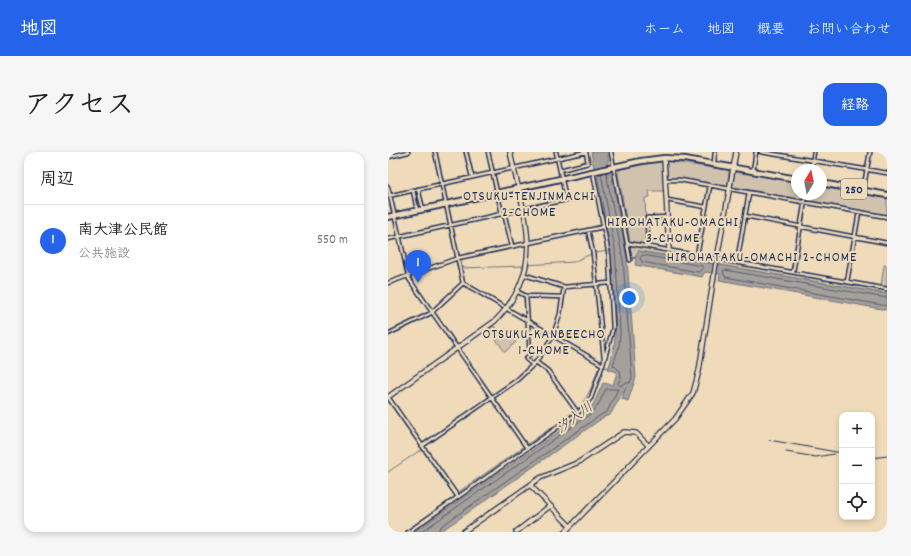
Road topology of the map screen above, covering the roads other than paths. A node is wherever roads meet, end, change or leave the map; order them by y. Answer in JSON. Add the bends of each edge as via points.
{"nodes":[{"id":1,"x":408,"y":152,"type":"edge"},
{"id":2,"x":440,"y":152,"type":"edge"},
{"id":3,"x":466,"y":152,"type":"edge"},
{"id":4,"x":488,"y":152,"type":"edge"},
{"id":5,"x":510,"y":152,"type":"edge"},
{"id":6,"x":556,"y":152,"type":"edge"},
{"id":7,"x":611,"y":152,"type":"edge"},
{"id":8,"x":715,"y":152,"type":"edge"},
{"id":9,"x":736,"y":152,"type":"edge"},
{"id":10,"x":756,"y":152,"type":"edge"},
{"id":11,"x":761,"y":152,"type":"edge"},
{"id":12,"x":814,"y":152,"type":"edge"},
{"id":13,"x":870,"y":152,"type":"edge"},
{"id":14,"x":399,"y":153,"type":"edge"},
{"id":15,"x":435,"y":153,"type":"edge"},
{"id":16,"x":570,"y":154,"type":"edge"},
{"id":17,"x":388,"y":156,"type":"edge"},
{"id":18,"x":664,"y":156,"type":"junction"},
{"id":19,"x":557,"y":158,"type":"junction"},
{"id":20,"x":812,"y":161,"type":"junction"},
{"id":21,"x":714,"y":164,"type":"junction"},
{"id":22,"x":812,"y":164,"type":"edge"},
{"id":23,"x":614,"y":167,"type":"junction"},
{"id":24,"x":513,"y":168,"type":"junction"},
{"id":25,"x":733,"y":168,"type":"junction"},
{"id":26,"x":560,"y":170,"type":"junction"},
{"id":27,"x":867,"y":170,"type":"junction"},
{"id":28,"x":492,"y":172,"type":"junction"},
{"id":29,"x":593,"y":172,"type":"junction"},
{"id":30,"x":753,"y":172,"type":"junction"},
{"id":31,"x":887,"y":173,"type":"edge"},
{"id":32,"x":472,"y":177,"type":"junction"},
{"id":33,"x":562,"y":178,"type":"junction"},
{"id":34,"x":791,"y":178,"type":"edge"},
{"id":35,"x":666,"y":180,"type":"junction"},
{"id":36,"x":442,"y":184,"type":"junction"},
{"id":37,"x":827,"y":184,"type":"edge"},
{"id":38,"x":710,"y":186,"type":"junction"},
{"id":39,"x":388,"y":187,"type":"edge"},
{"id":40,"x":518,"y":188,"type":"junction"},
{"id":41,"x":418,"y":189,"type":"junction"},
{"id":42,"x":729,"y":189,"type":"junction"},
{"id":43,"x":413,"y":190,"type":"junction"},
{"id":44,"x":863,"y":191,"type":"junction"},
{"id":45,"x":497,"y":192,"type":"junction"},
{"id":46,"x":749,"y":192,"type":"junction"},
{"id":47,"x":597,"y":193,"type":"junction"},
{"id":48,"x":389,"y":195,"type":"edge"},
{"id":49,"x":887,"y":195,"type":"edge"},
{"id":50,"x":566,"y":199,"type":"junction"},
{"id":51,"x":667,"y":200,"type":"junction"},
{"id":52,"x":805,"y":202,"type":"junction"},
{"id":53,"x":446,"y":204,"type":"junction"},
{"id":54,"x":706,"y":207,"type":"junction"},
{"id":55,"x":522,"y":209,"type":"junction"},
{"id":56,"x":420,"y":210,"type":"junction"},
{"id":57,"x":859,"y":212,"type":"junction"},
{"id":58,"x":503,"y":213,"type":"junction"},
{"id":59,"x":394,"y":215,"type":"junction"},
{"id":60,"x":388,"y":216,"type":"edge"},
{"id":61,"x":745,"y":216,"type":"junction"},
{"id":62,"x":887,"y":217,"type":"edge"},
{"id":63,"x":667,"y":218,"type":"junction"},
{"id":64,"x":451,"y":225,"type":"junction"},
{"id":65,"x":603,"y":227,"type":"junction"},
{"id":66,"x":801,"y":227,"type":"junction"},
{"id":67,"x":588,"y":230,"type":"junction"},
{"id":68,"x":399,"y":236,"type":"junction"},
{"id":69,"x":855,"y":237,"type":"junction"},
{"id":70,"x":388,"y":239,"type":"edge"},
{"id":71,"x":887,"y":242,"type":"edge"},
{"id":72,"x":529,"y":243,"type":"junction"},
{"id":73,"x":627,"y":243,"type":"junction"},
{"id":74,"x":512,"y":246,"type":"junction"},
{"id":75,"x":648,"y":246,"type":"junction"},
{"id":76,"x":669,"y":250,"type":"junction"},
{"id":77,"x":697,"y":255,"type":"junction"},
{"id":78,"x":458,"y":258,"type":"junction"},
{"id":79,"x":630,"y":259,"type":"dead end"},
{"id":80,"x":716,"y":261,"type":"junction"},
{"id":81,"x":737,"y":262,"type":"junction"},
{"id":82,"x":793,"y":272,"type":"junction"},
{"id":83,"x":525,"y":275,"type":"junction"},
{"id":84,"x":408,"y":276,"type":"junction"},
{"id":85,"x":847,"y":282,"type":"junction"},
{"id":86,"x":388,"y":283,"type":"edge"},
{"id":87,"x":463,"y":283,"type":"junction"},
{"id":88,"x":610,"y":283,"type":"junction"},
{"id":89,"x":597,"y":284,"type":"junction"},
{"id":90,"x":564,"y":288,"type":"junction"},
{"id":91,"x":887,"y":289,"type":"edge"},
{"id":92,"x":518,"y":292,"type":"junction"},
{"id":93,"x":526,"y":296,"type":"junction"},
{"id":94,"x":562,"y":297,"type":"junction"},
{"id":95,"x":507,"y":309,"type":"junction"},
{"id":96,"x":431,"y":313,"type":"junction"},
{"id":97,"x":527,"y":321,"type":"junction"},
{"id":98,"x":388,"y":334,"type":"edge"},
{"id":99,"x":552,"y":336,"type":"junction"},
{"id":100,"x":456,"y":348,"type":"junction"},
{"id":101,"x":604,"y":361,"type":"junction"},
{"id":102,"x":536,"y":362,"type":"junction"},
{"id":103,"x":533,"y":365,"type":"junction"},
{"id":104,"x":603,"y":365,"type":"junction"},
{"id":105,"x":388,"y":397,"type":"edge"},
{"id":106,"x":491,"y":398,"type":"junction"},
{"id":107,"x":578,"y":413,"type":"junction"},
{"id":108,"x":422,"y":446,"type":"junction"},
{"id":109,"x":649,"y":446,"type":"junction"},
{"id":110,"x":527,"y":448,"type":"junction"},
{"id":111,"x":530,"y":485,"type":"junction"},
{"id":112,"x":458,"y":497,"type":"junction"},
{"id":113,"x":550,"y":506,"type":"junction"},
{"id":114,"x":570,"y":526,"type":"junction"},
{"id":115,"x":408,"y":532,"type":"edge"},
{"id":116,"x":462,"y":532,"type":"edge"},
{"id":117,"x":516,"y":532,"type":"edge"},
{"id":118,"x":565,"y":532,"type":"edge"}],
"edges":[{"from":1,"to":14,"type":"street"},
{"from":2,"to":15,"type":"street"},
{"from":3,"to":32,"type":"street"},
{"from":4,"to":28,"type":"street"},
{"from":5,"to":24,"type":"street"},
{"from":6,"to":19,"type":"street"},
{"from":7,"to":23,"type":"street"},
{"from":8,"to":21,"type":"street"},
{"from":9,"to":25,"type":"street"},
{"from":10,"to":30,"type":"street"},
{"from":11,"to":20,"type":"street"},
{"from":12,"to":20,"type":"street"},
{"from":13,"to":27,"type":"street"},
{"from":14,"to":17,"type":"street"},
{"from":15,"to":36,"type":"street"},
{"from":16,"to":19,"type":"street"},
{"from":16,"to":26,"type":"street","via":[[586,152],[588,164]]},
{"from":18,"to":21,"type":"highway"},
{"from":18,"to":23,"type":"highway"},
{"from":18,"to":35,"type":"street"},
{"from":19,"to":24,"type":"street"},
{"from":19,"to":26,"type":"street"},
{"from":20,"to":22,"type":"street"},
{"from":20,"to":27,"type":"street"},
{"from":21,"to":25,"type":"highway"},
{"from":23,"to":29,"type":"highway"},
{"from":23,"to":73,"type":"street"},
{"from":24,"to":28,"type":"street"},
{"from":24,"to":40,"type":"street"},
{"from":25,"to":30,"type":"highway"},
{"from":25,"to":42,"type":"street"},
{"from":26,"to":33,"type":"street"},
{"from":27,"to":31,"type":"street"},
{"from":27,"to":44,"type":"street"},
{"from":28,"to":32,"type":"street"},
{"from":28,"to":45,"type":"street"},
{"from":29,"to":33,"type":"highway"},
{"from":29,"to":47,"type":"street"},
{"from":30,"to":34,"type":"highway"},
{"from":32,"to":36,"type":"street"},
{"from":33,"to":40,"type":"highway"},
{"from":33,"to":50,"type":"street"},
{"from":35,"to":38,"type":"street"},
{"from":35,"to":51,"type":"street"},
{"from":36,"to":41,"type":"street"},
{"from":36,"to":53,"type":"street"},
{"from":37,"to":44,"type":"highway","number":"250"},
{"from":38,"to":42,"type":"street"},
{"from":38,"to":54,"type":"street"},
{"from":39,"to":48,"type":"street"},
{"from":40,"to":45,"type":"highway"},
{"from":40,"to":55,"type":"street"},
{"from":41,"to":43,"type":"street"},
{"from":41,"to":56,"type":"street"},
{"from":42,"to":46,"type":"street"},
{"from":42,"to":80,"type":"street"},
{"from":43,"to":48,"type":"street"},
{"from":43,"to":56,"type":"street"},
{"from":44,"to":49,"type":"highway","number":"250"},
{"from":45,"to":53,"type":"highway"},
{"from":45,"to":58,"type":"street"},
{"from":46,"to":52,"type":"street"},
{"from":46,"to":61,"type":"street"},
{"from":47,"to":50,"type":"street"},
{"from":47,"to":65,"type":"street"},
{"from":48,"to":59,"type":"street"},
{"from":50,"to":55,"type":"street"},
{"from":51,"to":54,"type":"street"},
{"from":51,"to":63,"type":"street"},
{"from":52,"to":57,"type":"street"},
{"from":52,"to":66,"type":"street"},
{"from":53,"to":56,"type":"highway"},
{"from":53,"to":64,"type":"street"},
{"from":54,"to":77,"type":"street"},
{"from":55,"to":58,"type":"street"},
{"from":55,"to":72,"type":"street"},
{"from":56,"to":59,"type":"highway"},
{"from":57,"to":62,"type":"street"},
{"from":57,"to":69,"type":"street"},
{"from":58,"to":64,"type":"street"},
{"from":58,"to":74,"type":"street"},
{"from":59,"to":60,"type":"highway"},
{"from":59,"to":68,"type":"street"},
{"from":61,"to":66,"type":"street"},
{"from":61,"to":81,"type":"street"},
{"from":63,"to":75,"type":"street","via":[[647,218]]},
{"from":63,"to":76,"type":"street"},
{"from":64,"to":68,"type":"street"},
{"from":64,"to":78,"type":"street"},
{"from":65,"to":67,"type":"street"},
{"from":65,"to":88,"type":"street","via":[[609,256]]},
{"from":66,"to":69,"type":"street"},
{"from":66,"to":82,"type":"street"},
{"from":67,"to":72,"type":"street"},
{"from":67,"to":89,"type":"street"},
{"from":68,"to":70,"type":"street"},
{"from":68,"to":84,"type":"street"},
{"from":69,"to":71,"type":"street"},
{"from":69,"to":85,"type":"street"},
{"from":72,"to":74,"type":"street"},
{"from":72,"to":83,"type":"street"},
{"from":73,"to":75,"type":"street"},
{"from":73,"to":79,"type":"street"},
{"from":74,"to":78,"type":"street"},
{"from":75,"to":76,"type":"street"},
{"from":76,"to":77,"type":"street"},
{"from":77,"to":80,"type":"street"},
{"from":78,"to":84,"type":"street"},
{"from":78,"to":87,"type":"street"},
{"from":80,"to":81,"type":"street"},
{"from":80,"to":109,"type":"street","via":[[699,371],[693,393],[675,419]]},
{"from":81,"to":82,"type":"street"},
{"from":82,"to":85,"type":"street"},
{"from":83,"to":90,"type":"street"},
{"from":83,"to":92,"type":"street"},
{"from":84,"to":86,"type":"street"},
{"from":84,"to":96,"type":"street"},
{"from":85,"to":91,"type":"street"},
{"from":87,"to":95,"type":"street"},
{"from":87,"to":96,"type":"street"},
{"from":88,"to":89,"type":"street"},
{"from":88,"to":101,"type":"street","via":[[613,328]]},
{"from":89,"to":90,"type":"street"},
{"from":89,"to":101,"type":"street"},
{"from":90,"to":94,"type":"street"},
{"from":92,"to":93,"type":"street"},
{"from":92,"to":95,"type":"street"},
{"from":93,"to":94,"type":"street"},
{"from":93,"to":97,"type":"street"},
{"from":94,"to":99,"type":"street","via":[[560,314]]},
{"from":95,"to":97,"type":"street"},
{"from":95,"to":100,"type":"street","via":[[489,326]]},
{"from":96,"to":98,"type":"street"},
{"from":96,"to":100,"type":"street"},
{"from":97,"to":99,"type":"street"},
{"from":97,"to":103,"type":"street","via":[[530,354],[526,358]]},
{"from":99,"to":102,"type":"street"},
{"from":99,"to":104,"type":"street"},
{"from":100,"to":105,"type":"street"},
{"from":100,"to":106,"type":"street"},
{"from":101,"to":104,"type":"street"},
{"from":102,"to":103,"type":"street"},
{"from":102,"to":107,"type":"street","via":[[548,371]]},
{"from":103,"to":106,"type":"street"},
{"from":104,"to":107,"type":"street","via":[[591,398]]},
{"from":105,"to":108,"type":"street"},
{"from":106,"to":108,"type":"street"},
{"from":106,"to":110,"type":"street"},
{"from":107,"to":110,"type":"street"},
{"from":108,"to":112,"type":"street"},
{"from":109,"to":111,"type":"street","via":[[636,433],[624,432],[579,462],[546,474]]},
{"from":109,"to":114,"type":"street"},
{"from":110,"to":112,"type":"street"},
{"from":111,"to":113,"type":"street"},
{"from":111,"to":116,"type":"street"},
{"from":112,"to":115,"type":"street"},
{"from":113,"to":114,"type":"street"},
{"from":113,"to":117,"type":"street"},
{"from":114,"to":118,"type":"street"}]}
